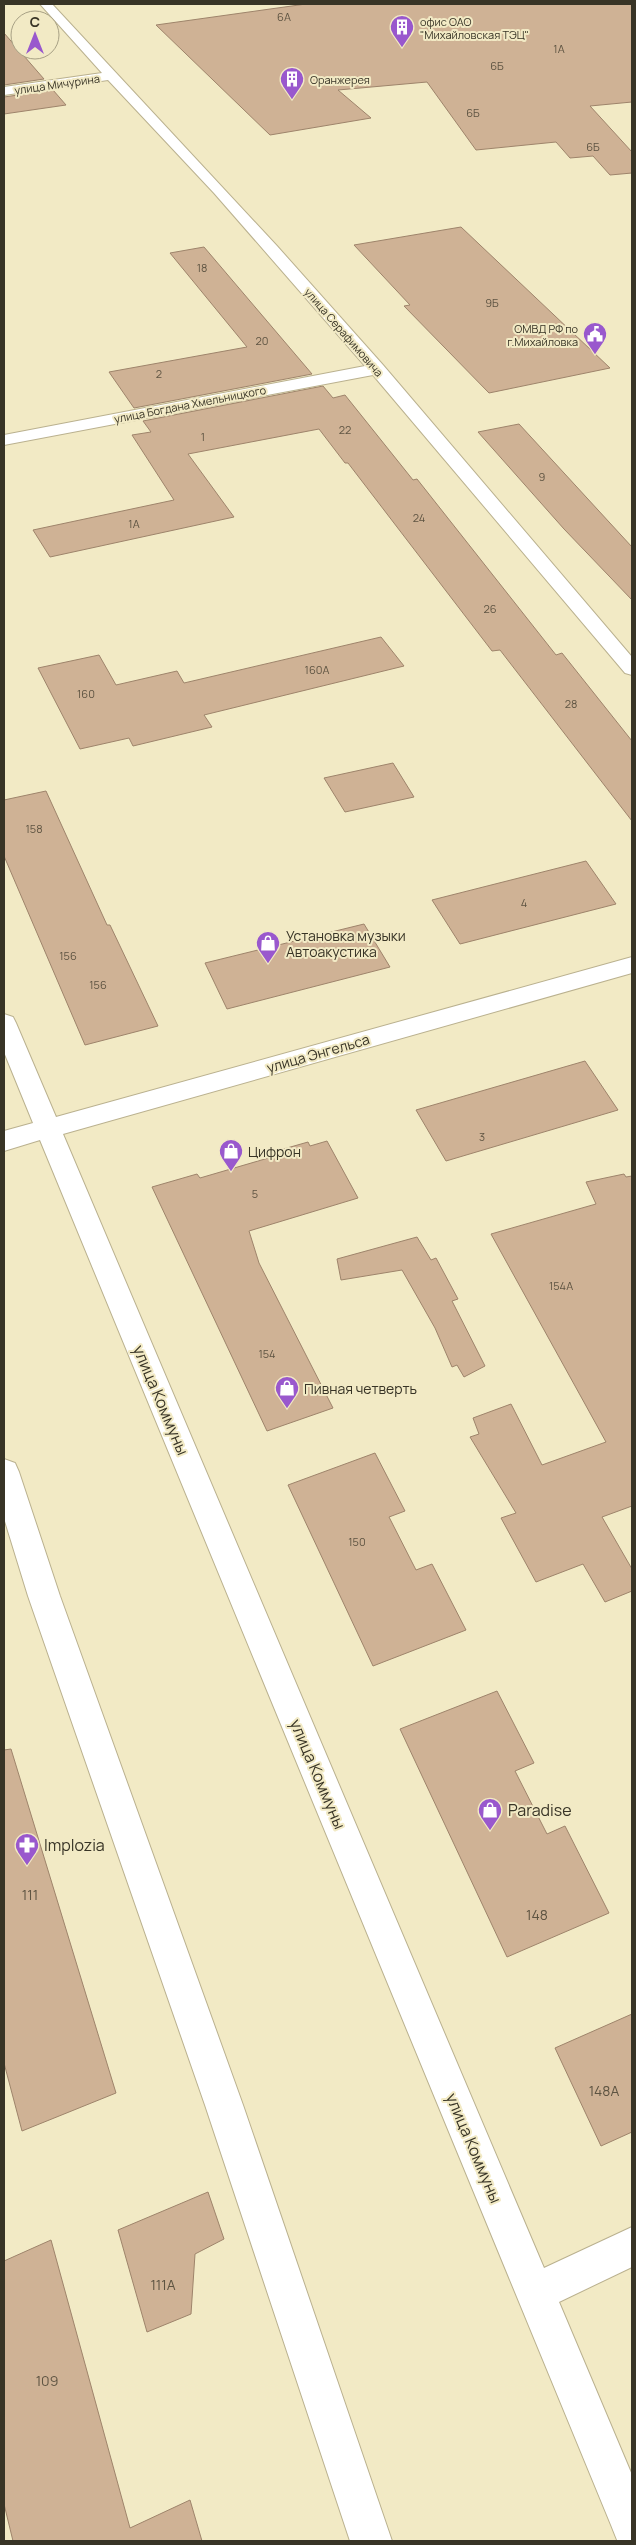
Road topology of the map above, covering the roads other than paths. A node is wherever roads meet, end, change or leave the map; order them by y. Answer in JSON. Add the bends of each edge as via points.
{"nodes":[{"id":1,"x":46,"y":4,"type":"edge"},
{"id":2,"x":110,"y":76,"type":"junction"},
{"id":3,"x":4,"y":91,"type":"edge"},
{"id":4,"x":377,"y":368,"type":"junction"},
{"id":5,"x":4,"y":440,"type":"edge"},
{"id":6,"x":632,"y":669,"type":"edge"},
{"id":7,"x":632,"y":966,"type":"edge"},
{"id":8,"x":4,"y":1023,"type":"edge"},
{"id":9,"x":48,"y":1129,"type":"junction"},
{"id":10,"x":4,"y":1141,"type":"edge"},
{"id":11,"x":4,"y":1472,"type":"edge"},
{"id":12,"x":632,"y":2247,"type":"edge"},
{"id":13,"x":535,"y":2293,"type":"junction"},
{"id":14,"x":632,"y":2525,"type":"edge"},
{"id":15,"x":371,"y":2541,"type":"edge"}],
"edges":[{"from":1,"to":2,"type":"street","name":"улица Серафимовича"},
{"from":2,"to":3,"type":"street","name":"улица Мичурина"},
{"from":2,"to":4,"type":"street","name":"улица Серафимовича","via":[[216,188]]},
{"from":4,"to":5,"type":"street","name":"улица Богдана Хмельницкого"},
{"from":4,"to":6,"type":"street","name":"улица Серафимовича"},
{"from":7,"to":9,"type":"street","name":"улица Энгельса"},
{"from":8,"to":9,"type":"street","name":"улица Коммуны"},
{"from":9,"to":10,"type":"street","name":"улица Энгельса"},
{"from":9,"to":13,"type":"street","name":"улица Коммуны"},
{"from":11,"to":15,"type":"street","via":[[44,1596],[224,2105]]},
{"from":12,"to":13,"type":"street"},
{"from":13,"to":14,"type":"street","name":"улица Коммуны"}]}
